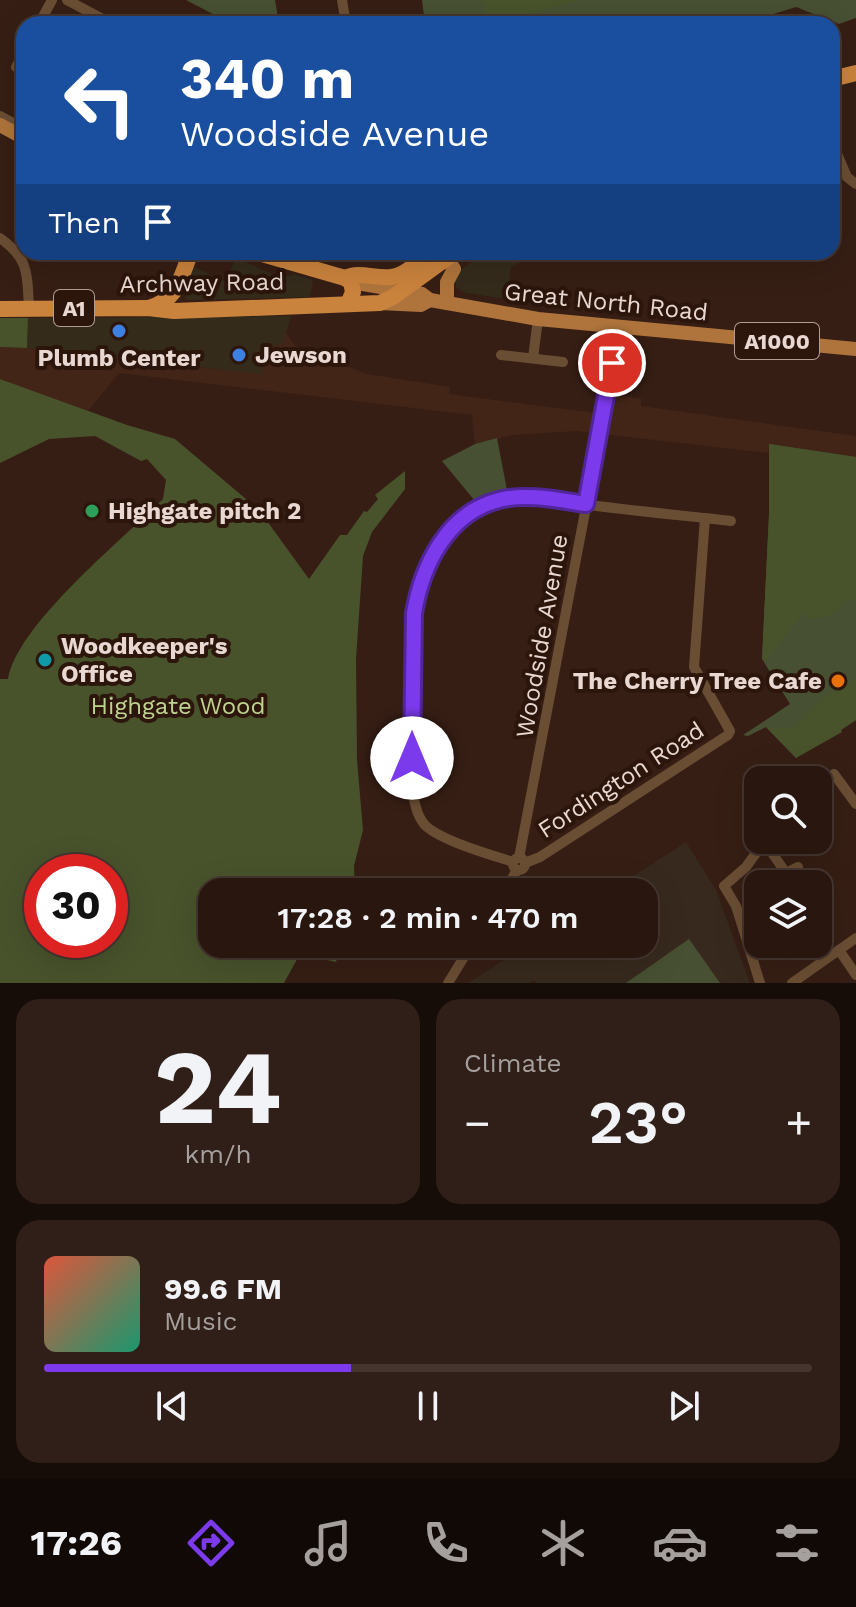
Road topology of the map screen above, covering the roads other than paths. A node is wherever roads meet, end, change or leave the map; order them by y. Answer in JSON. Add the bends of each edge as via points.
{"nodes":[{"id":1,"x":67,"y":0,"type":"edge"},
{"id":2,"x":97,"y":16,"type":"edge"},
{"id":3,"x":840,"y":161,"type":"edge"},
{"id":4,"x":856,"y":184,"type":"edge"},
{"id":5,"x":0,"y":238,"type":"edge"},
{"id":6,"x":16,"y":252,"type":"edge"},
{"id":7,"x":22,"y":260,"type":"edge"},
{"id":8,"x":188,"y":260,"type":"edge"},
{"id":9,"x":282,"y":260,"type":"edge"},
{"id":10,"x":420,"y":260,"type":"edge"},
{"id":11,"x":444,"y":260,"type":"edge"},
{"id":12,"x":452,"y":260,"type":"edge"},
{"id":13,"x":348,"y":280,"type":"junction"},
{"id":14,"x":177,"y":289,"type":"junction"},
{"id":15,"x":402,"y":291,"type":"junction"},
{"id":16,"x":430,"y":300,"type":"junction"},
{"id":17,"x":380,"y":303,"type":"junction"},
{"id":18,"x":447,"y":303,"type":"junction"},
{"id":19,"x":348,"y":304,"type":"junction"},
{"id":20,"x":148,"y":308,"type":"junction"},
{"id":21,"x":190,"y":308,"type":"junction"},
{"id":22,"x":0,"y":309,"type":"edge"},
{"id":23,"x":29,"y":309,"type":"junction"},
{"id":24,"x":538,"y":319,"type":"junction"},
{"id":25,"x":616,"y":327,"type":"junction"},
{"id":26,"x":856,"y":349,"type":"edge"},
{"id":27,"x":501,"y":355,"type":"dead end"},
{"id":28,"x":533,"y":358,"type":"junction"},
{"id":29,"x":563,"y":362,"type":"dead end"},
{"id":30,"x":586,"y":504,"type":"junction"},
{"id":31,"x":705,"y":518,"type":"junction"},
{"id":32,"x":731,"y":521,"type":"dead end"},
{"id":33,"x":834,"y":774,"type":"dead end"},
{"id":34,"x":856,"y":804,"type":"edge"},
{"id":35,"x":755,"y":854,"type":"edge"},
{"id":36,"x":773,"y":854,"type":"edge"},
{"id":37,"x":519,"y":863,"type":"junction"},
{"id":38,"x":798,"y":867,"type":"dead end"},
{"id":39,"x":511,"y":878,"type":"edge"},
{"id":40,"x":856,"y":938,"type":"edge"},
{"id":41,"x":839,"y":950,"type":"junction"},
{"id":42,"x":463,"y":958,"type":"edge"},
{"id":43,"x":856,"y":975,"type":"edge"},
{"id":44,"x":448,"y":983,"type":"edge"},
{"id":45,"x":760,"y":983,"type":"edge"},
{"id":46,"x":792,"y":983,"type":"edge"}],
"edges":[{"from":1,"to":2,"type":"street"},
{"from":3,"to":4,"type":"street"},
{"from":5,"to":6,"type":"street"},
{"from":7,"to":23,"type":"street"},
{"from":8,"to":14,"type":"highway"},
{"from":9,"to":13,"type":"highway"},
{"from":10,"to":13,"type":"highway","via":[[401,274],[353,274]]},
{"from":11,"to":15,"type":"highway","number":"A1"},
{"from":12,"to":18,"type":"main road"},
{"from":13,"to":15,"type":"main road","number":"A1000"},
{"from":13,"to":19,"type":"highway","via":[[353,292]]},
{"from":14,"to":20,"type":"highway","via":[[168,301]]},
{"from":14,"to":21,"type":"highway"},
{"from":15,"to":16,"type":"main road","name":"Great North Road","number":"A1000"},
{"from":15,"to":17,"type":"highway","name":"Archway Road","number":"A1"},
{"from":16,"to":17,"type":"main road","number":"A1000","via":[[421,305]]},
{"from":16,"to":18,"type":"main road","name":"Great North Road","number":"A1000"},
{"from":17,"to":19,"type":"highway","name":"Archway Road","number":"A1"},
{"from":18,"to":24,"type":"main road","name":"Great North Road","number":"A1000"},
{"from":19,"to":21,"type":"highway","name":"Archway Road","number":"A1"},
{"from":20,"to":21,"type":"highway","name":"Archway Road","number":"A1"},
{"from":20,"to":23,"type":"highway","name":"Archway Road","number":"A1"},
{"from":22,"to":23,"type":"highway","name":"Archway Road","number":"A1"},
{"from":24,"to":25,"type":"main road","name":"Great North Road","number":"A1000"},
{"from":24,"to":28,"type":"street"},
{"from":25,"to":26,"type":"main road","name":"Great North Road","number":"A1000"},
{"from":25,"to":30,"type":"street","name":"Woodside Avenue","bridge":true},
{"from":27,"to":28,"type":"street"},
{"from":28,"to":29,"type":"street"},
{"from":30,"to":31,"type":"street"},
{"from":30,"to":37,"type":"street","name":"Woodside Avenue"},
{"from":30,"to":37,"type":"street","via":[[499,500],[469,513],[430,558],[417,593],[412,788],[419,817],[447,838]]},
{"from":31,"to":32,"type":"street"},
{"from":31,"to":37,"type":"street","name":"Fordington Road","via":[[694,667],[728,735],[540,857]]},
{"from":33,"to":34,"type":"street"},
{"from":35,"to":45,"type":"street","via":[[724,886],[736,906]]},
{"from":36,"to":38,"type":"street","via":[[786,873]]},
{"from":37,"to":39,"type":"street","name":"Woodside Avenue"},
{"from":40,"to":41,"type":"street"},
{"from":41,"to":43,"type":"street"},
{"from":41,"to":46,"type":"street"},
{"from":42,"to":44,"type":"street"}]}
